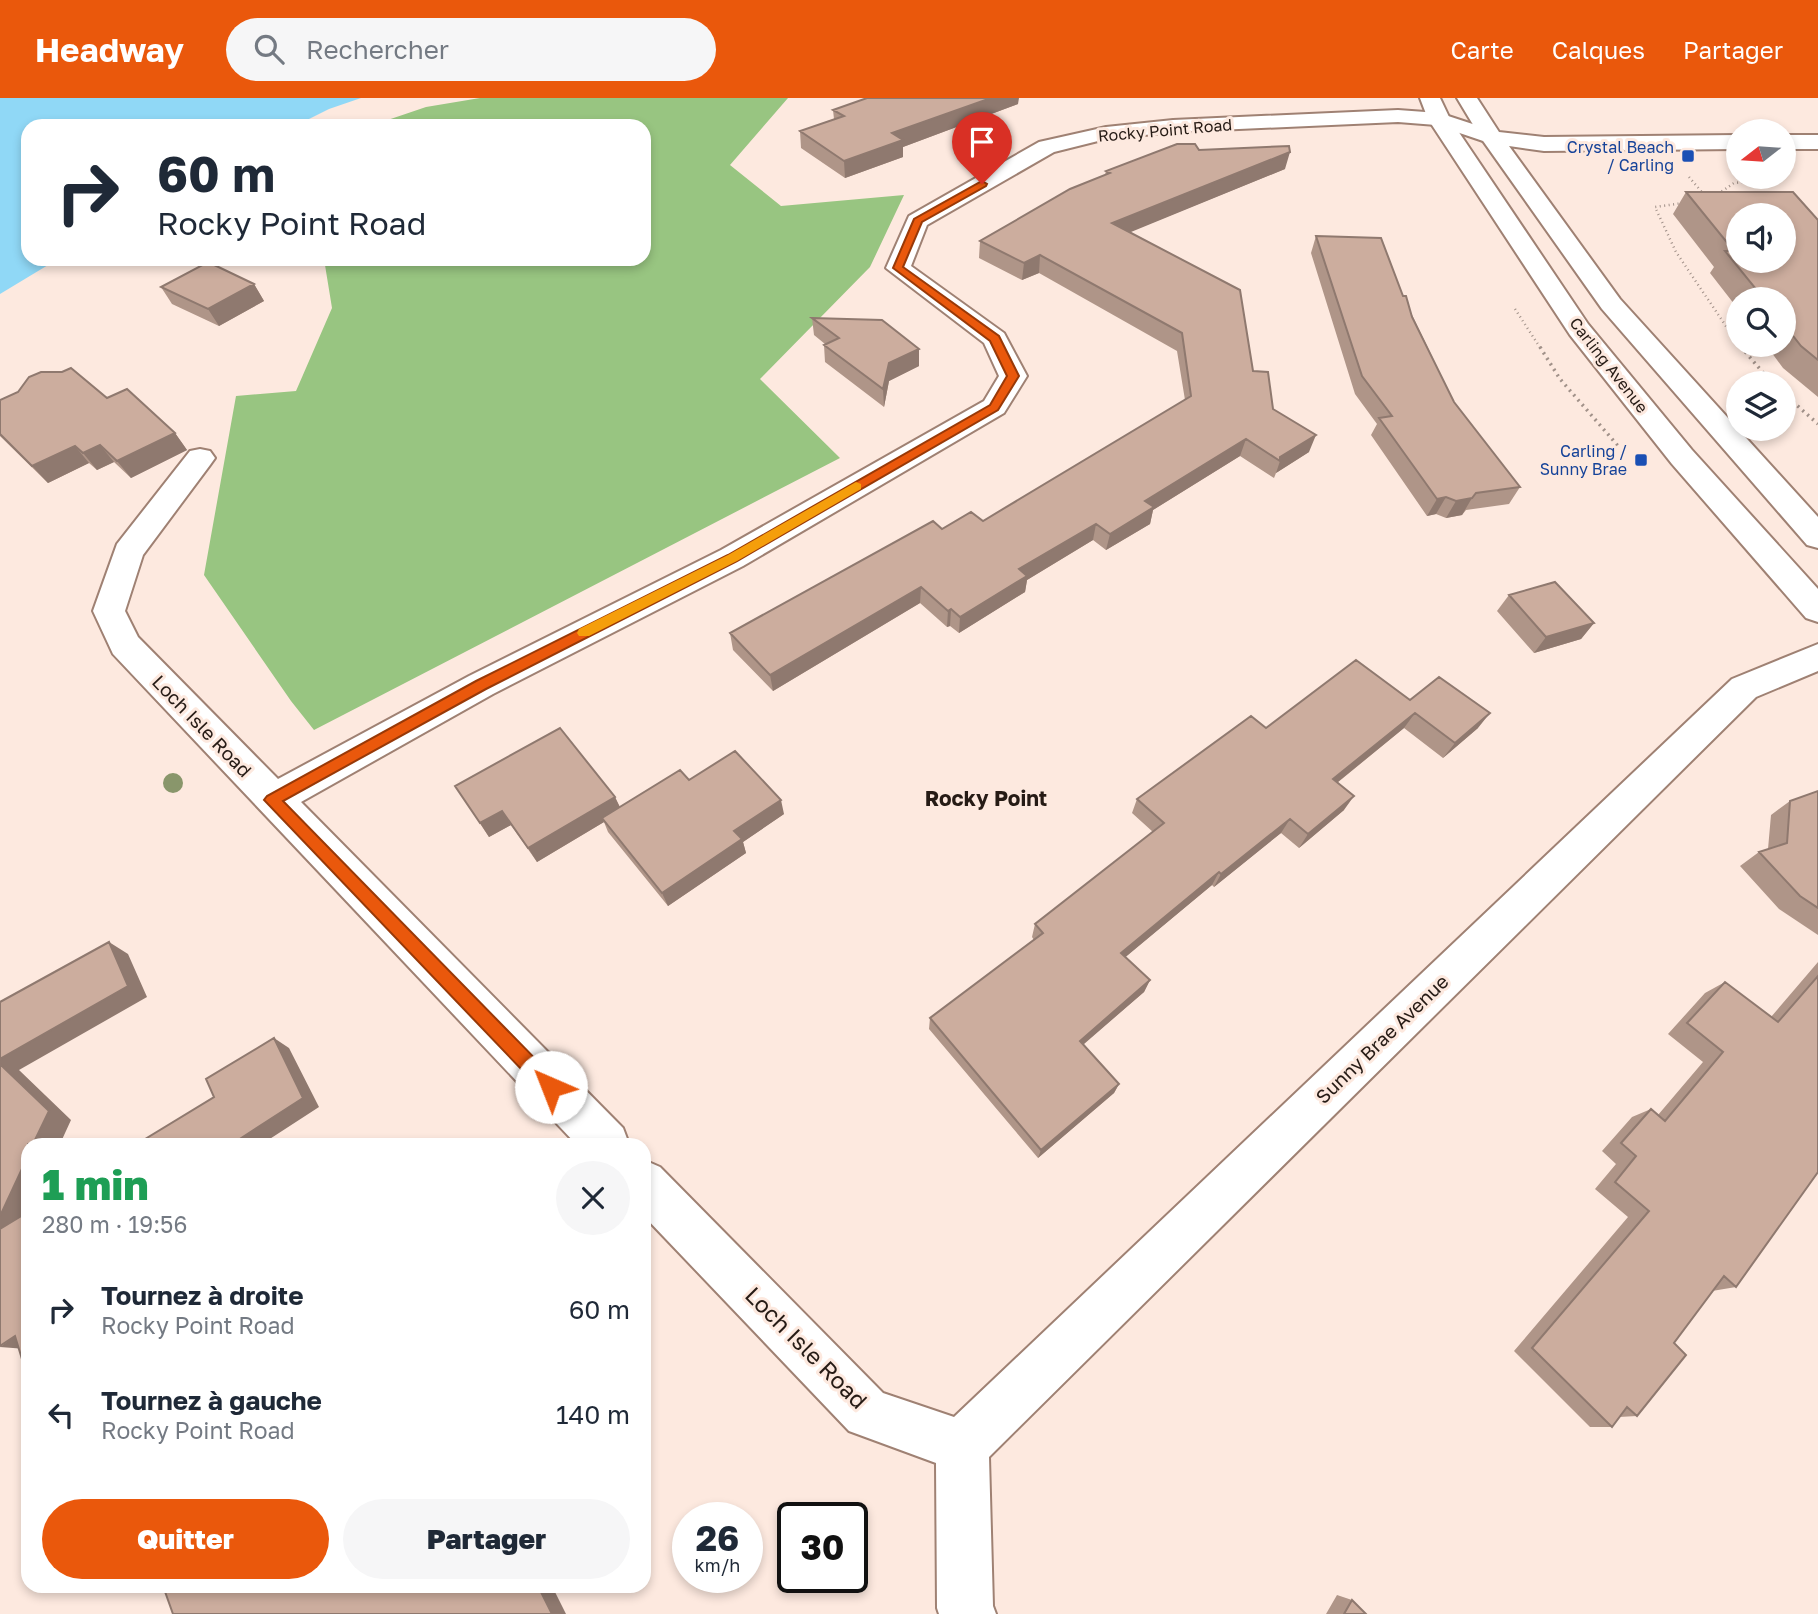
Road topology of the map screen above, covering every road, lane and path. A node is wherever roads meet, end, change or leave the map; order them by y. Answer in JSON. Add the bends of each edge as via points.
{"nodes":[{"id":1,"x":1467,"y":98,"type":"edge"},
{"id":2,"x":1435,"y":108,"type":"edge"},
{"id":3,"x":1492,"y":138,"type":"junction"},
{"id":4,"x":1726,"y":142,"type":"edge"},
{"id":5,"x":1796,"y":142,"type":"edge"},
{"id":6,"x":1818,"y":142,"type":"edge"},
{"id":7,"x":1726,"y":188,"type":"edge"},
{"id":8,"x":1726,"y":326,"type":"edge"},
{"id":9,"x":1749,"y":357,"type":"edge"},
{"id":10,"x":1762,"y":371,"type":"edge"},
{"id":11,"x":1796,"y":405,"type":"edge"},
{"id":12,"x":1818,"y":424,"type":"edge"},
{"id":13,"x":200,"y":458,"type":"dead end"},
{"id":14,"x":1818,"y":537,"type":"edge"},
{"id":15,"x":1818,"y":610,"type":"edge"},
{"id":16,"x":1818,"y":657,"type":"edge"},
{"id":17,"x":272,"y":800,"type":"junction"},
{"id":18,"x":601,"y":1138,"type":"edge"},
{"id":19,"x":651,"y":1190,"type":"edge"},
{"id":20,"x":962,"y":1446,"type":"junction"},
{"id":21,"x":968,"y":1614,"type":"edge"}],
"edges":[{"from":1,"to":3,"type":"street"},
{"from":2,"to":3,"type":"street","name":"Rocky Point Road"},
{"from":2,"to":15,"type":"street","name":"Carling Avenue","via":[[1578,329],[1682,457]]},
{"from":2,"to":17,"type":"street","name":"Rocky Point Road","via":[[1385,117],[1106,133],[1047,147],[917,221],[898,268],[995,339],[1013,376],[994,407],[732,558],[481,685]]},
{"from":3,"to":4,"type":"street","name":"Rocky Point Road","via":[[1544,144]]},
{"from":3,"to":14,"type":"street","via":[[1611,304]]},
{"from":5,"to":6,"type":"street"},
{"from":7,"to":8,"type":"path","via":[[1709,200],[1655,207],[1676,252]]},
{"from":9,"to":10,"type":"path"},
{"from":11,"to":12,"type":"path"},
{"from":13,"to":17,"type":"street","name":"Loch Isle Road","via":[[128,552],[109,611],[125,645]]},
{"from":16,"to":20,"type":"street","name":"Sunny Brae Avenue","via":[[1744,688]]},
{"from":17,"to":18,"type":"street","name":"Loch Isle Road"},
{"from":19,"to":20,"type":"street","name":"Loch Isle Road","via":[[867,1413]]},
{"from":20,"to":21,"type":"street"}]}
